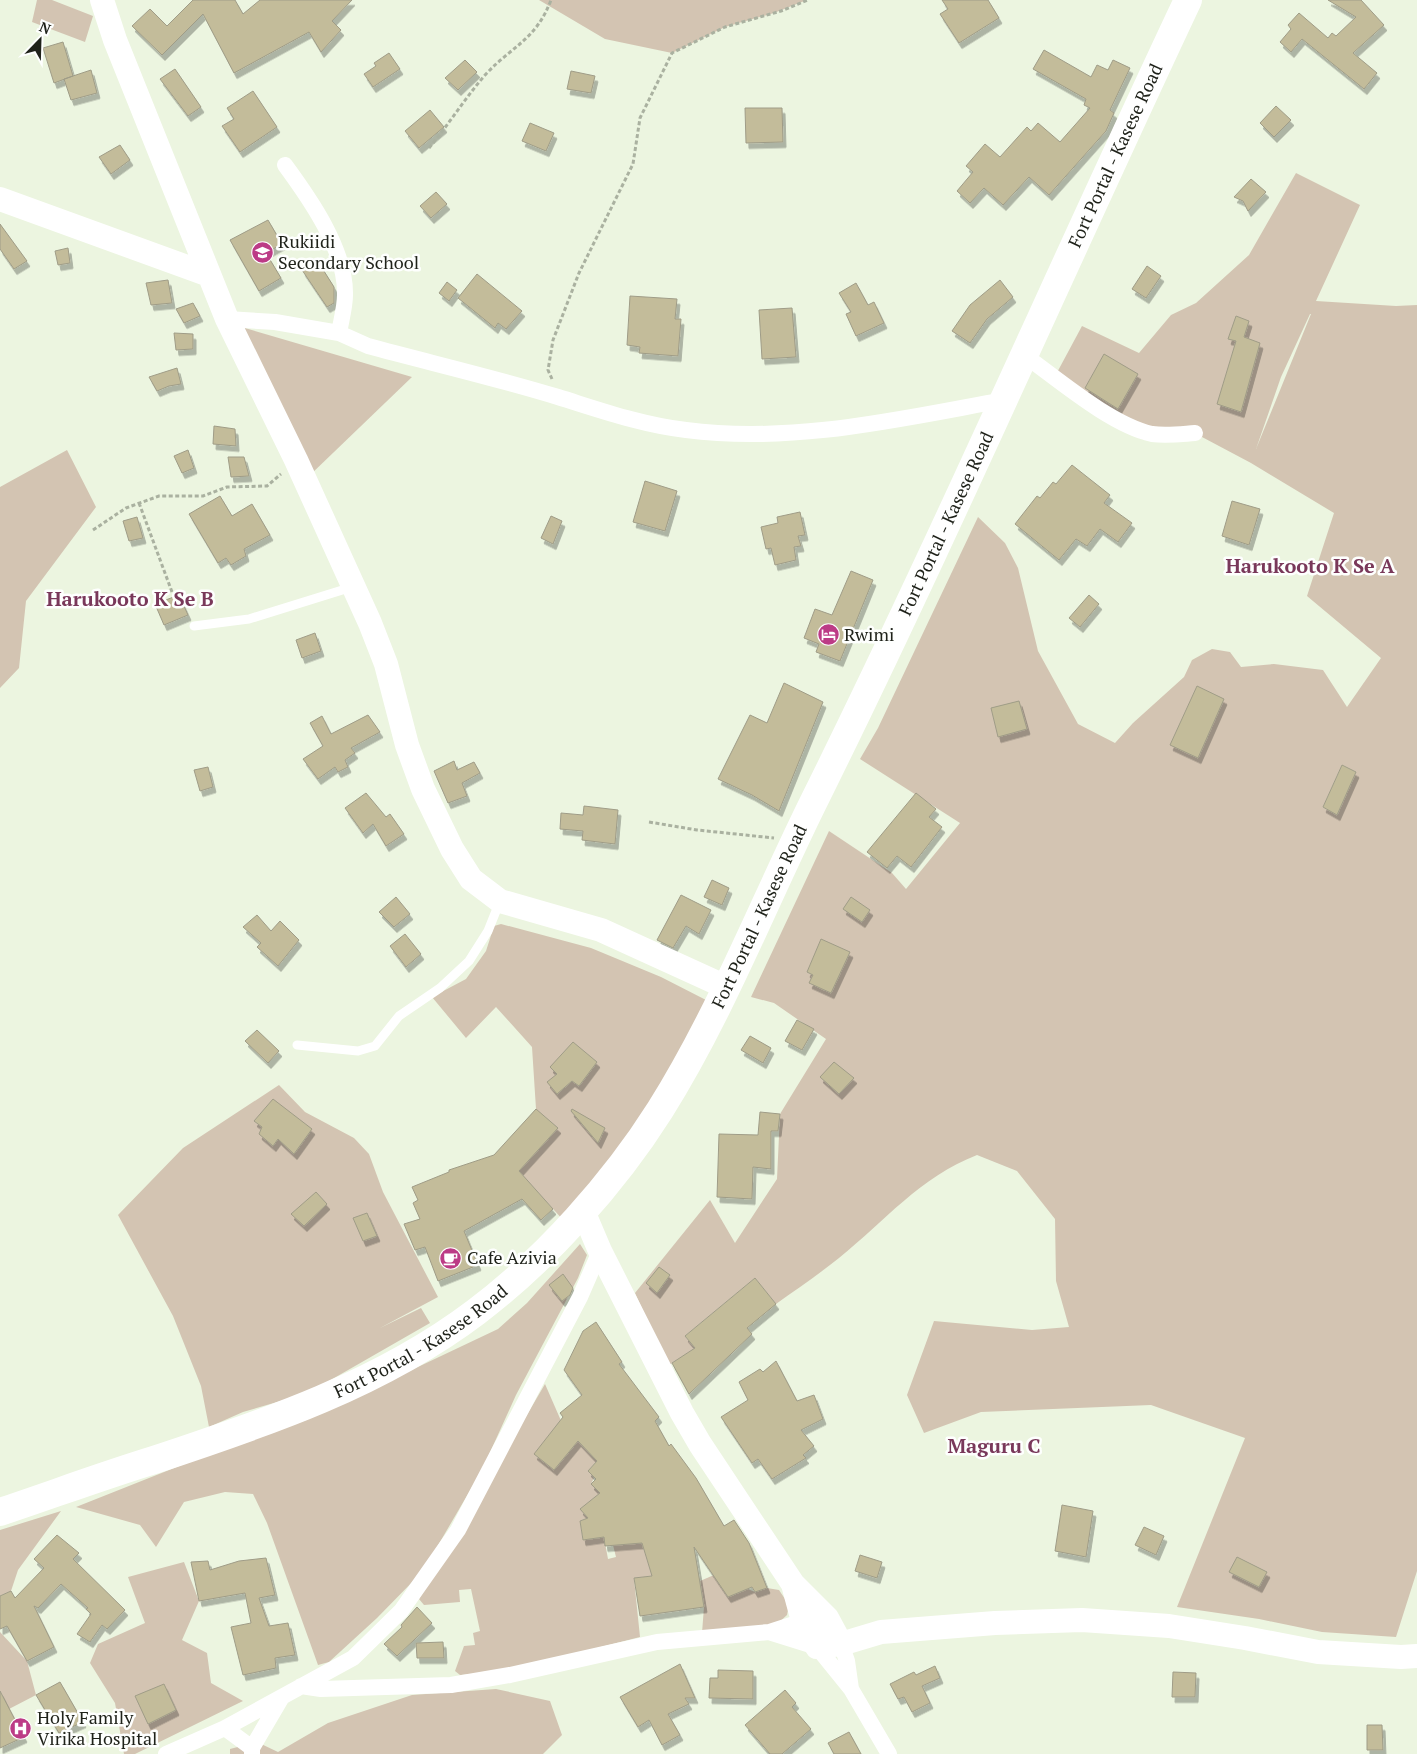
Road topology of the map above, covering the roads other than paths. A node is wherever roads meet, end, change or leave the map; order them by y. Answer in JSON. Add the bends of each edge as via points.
{"nodes":[{"id":1,"x":102,"y":0,"type":"edge"},
{"id":2,"x":1188,"y":0,"type":"edge"},
{"id":3,"x":284,"y":165,"type":"dead end"},
{"id":4,"x":0,"y":199,"type":"edge"},
{"id":5,"x":209,"y":275,"type":"junction"},
{"id":6,"x":227,"y":319,"type":"junction"},
{"id":7,"x":339,"y":333,"type":"junction"},
{"id":8,"x":1024,"y":355,"type":"junction"},
{"id":9,"x":1004,"y":400,"type":"junction"},
{"id":10,"x":1195,"y":433,"type":"dead end"},
{"id":11,"x":354,"y":586,"type":"junction"},
{"id":12,"x":194,"y":626,"type":"dead end"},
{"id":13,"x":500,"y":901,"type":"junction"},
{"id":14,"x":726,"y":987,"type":"junction"},
{"id":15,"x":297,"y":1045,"type":"dead end"},
{"id":16,"x":582,"y":1211,"type":"junction"},
{"id":17,"x":600,"y":1251,"type":"junction"},
{"id":18,"x":0,"y":1512,"type":"edge"},
{"id":19,"x":793,"y":1584,"type":"junction"},
{"id":20,"x":828,"y":1618,"type":"junction"},
{"id":21,"x":803,"y":1622,"type":"junction"},
{"id":22,"x":769,"y":1632,"type":"junction"},
{"id":23,"x":881,"y":1632,"type":"junction"},
{"id":24,"x":841,"y":1644,"type":"junction"},
{"id":25,"x":816,"y":1647,"type":"junction"},
{"id":26,"x":1417,"y":1656,"type":"edge"},
{"id":27,"x":301,"y":1686,"type":"junction"},
{"id":28,"x":851,"y":1689,"type":"junction"},
{"id":29,"x":282,"y":1697,"type":"junction"},
{"id":30,"x":225,"y":1728,"type":"junction"},
{"id":31,"x":252,"y":1751,"type":"edge"},
{"id":32,"x":166,"y":1754,"type":"edge"},
{"id":33,"x":889,"y":1754,"type":"edge"}],
"edges":[{"from":1,"to":5,"type":"street","via":[[114,40]]},
{"from":2,"to":8,"type":"highway","name":"Fort Portal - Kasese Road"},
{"from":3,"to":7,"type":"street","via":[[301,187],[336,248],[345,294]]},
{"from":4,"to":5,"type":"street"},
{"from":5,"to":6,"type":"street"},
{"from":6,"to":7,"type":"street","via":[[275,322]]},
{"from":6,"to":11,"type":"street"},
{"from":7,"to":9,"type":"street","via":[[368,346],[606,413],[686,430],[744,434],[816,432]]},
{"from":8,"to":9,"type":"highway","name":"Fort Portal - Kasese Road"},
{"from":8,"to":10,"type":"street","via":[[1126,424],[1167,436]]},
{"from":9,"to":14,"type":"highway","name":"Fort Portal - Kasese Road"},
{"from":11,"to":12,"type":"lane","via":[[249,619]]},
{"from":11,"to":13,"type":"street","via":[[386,664],[407,745],[423,789],[452,849],[471,878]]},
{"from":13,"to":14,"type":"street","via":[[601,930]]},
{"from":13,"to":15,"type":"lane","via":[[488,931],[469,962],[440,988],[399,1016],[375,1046],[358,1051]]},
{"from":14,"to":16,"type":"highway","name":"Fort Portal - Kasese Road","via":[[662,1108],[612,1178]]},
{"from":16,"to":17,"type":"street"},
{"from":16,"to":18,"type":"highway","name":"Fort Portal - Kasese Road","via":[[477,1312],[438,1338],[340,1392],[233,1434]]},
{"from":17,"to":19,"type":"street","via":[[682,1413]]},
{"from":17,"to":27,"type":"street","via":[[576,1305],[458,1530],[401,1611],[353,1658]]},
{"from":19,"to":20,"type":"street"},
{"from":19,"to":21,"type":"street"},
{"from":20,"to":21,"type":"street"},
{"from":20,"to":23,"type":"street"},
{"from":20,"to":24,"type":"street"},
{"from":21,"to":22,"type":"street"},
{"from":21,"to":25,"type":"street"},
{"from":22,"to":25,"type":"street"},
{"from":22,"to":27,"type":"street","via":[[656,1642],[510,1676],[451,1685],[321,1689]]},
{"from":23,"to":24,"type":"street"},
{"from":23,"to":26,"type":"street","via":[[1082,1620],[1169,1626],[1318,1652]]},
{"from":24,"to":25,"type":"street"},
{"from":24,"to":28,"type":"street"},
{"from":25,"to":28,"type":"street"},
{"from":27,"to":29,"type":"street"},
{"from":28,"to":33,"type":"street"},
{"from":29,"to":30,"type":"street"},
{"from":29,"to":31,"type":"street"},
{"from":30,"to":31,"type":"street"},
{"from":30,"to":32,"type":"street"}]}
